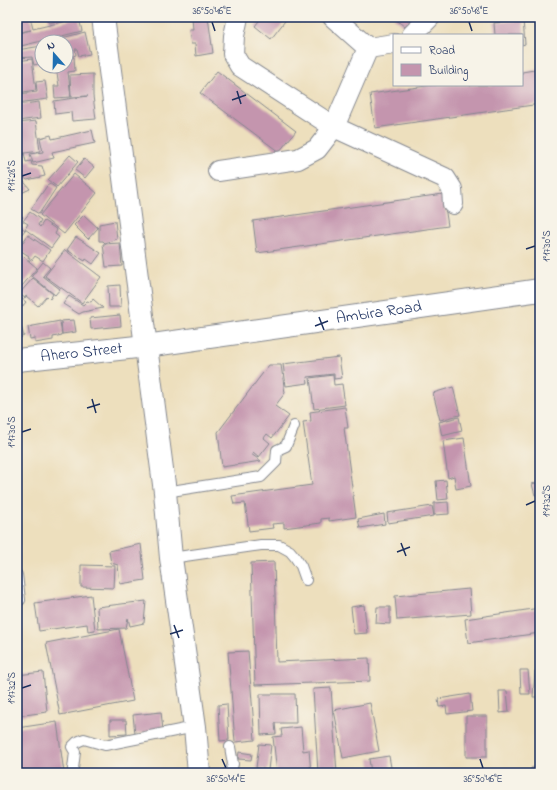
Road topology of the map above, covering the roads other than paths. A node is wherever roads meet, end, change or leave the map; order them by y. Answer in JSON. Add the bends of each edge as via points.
{"nodes":[{"id":1,"x":102,"y":17,"type":"edge"},
{"id":2,"x":238,"y":17,"type":"edge"},
{"id":3,"x":333,"y":17,"type":"edge"},
{"id":4,"x":430,"y":17,"type":"edge"},
{"id":5,"x":413,"y":34,"type":"edge"},
{"id":6,"x":393,"y":44,"type":"edge"},
{"id":7,"x":368,"y":48,"type":"junction"},
{"id":8,"x":334,"y":127,"type":"junction"},
{"id":9,"x":218,"y":171,"type":"dead end"},
{"id":10,"x":453,"y":204,"type":"dead end"},
{"id":11,"x":540,"y":290,"type":"edge"},
{"id":12,"x":146,"y":346,"type":"junction"},
{"id":13,"x":17,"y":360,"type":"edge"},
{"id":14,"x":294,"y":426,"type":"dead end"},
{"id":15,"x":165,"y":492,"type":"junction"},
{"id":16,"x":171,"y":558,"type":"junction"},
{"id":17,"x":17,"y":575,"type":"edge"},
{"id":18,"x":306,"y":580,"type":"dead end"},
{"id":19,"x":20,"y":600,"type":"dead end"},
{"id":20,"x":195,"y":728,"type":"junction"},
{"id":21,"x":230,"y":747,"type":"dead end"},
{"id":22,"x":73,"y":773,"type":"edge"},
{"id":23,"x":199,"y":773,"type":"edge"},
{"id":24,"x":228,"y":773,"type":"edge"}],
"edges":[{"from":1,"to":12,"type":"street"},
{"from":2,"to":8,"type":"street","via":[[233,54],[240,66]]},
{"from":3,"to":7,"type":"street"},
{"from":4,"to":5,"type":"street"},
{"from":6,"to":7,"type":"street"},
{"from":7,"to":8,"type":"street"},
{"from":8,"to":9,"type":"street","via":[[317,149],[298,159]]},
{"from":8,"to":10,"type":"street","via":[[445,178],[452,189]]},
{"from":11,"to":12,"type":"street","name":"Ambira Road"},
{"from":12,"to":13,"type":"street","name":"Ahero Street"},
{"from":12,"to":15,"type":"street"},
{"from":14,"to":15,"type":"lane","via":[[286,446],[277,450],[276,462],[261,477]]},
{"from":15,"to":16,"type":"street"},
{"from":16,"to":18,"type":"lane","via":[[261,545],[279,546],[290,551],[295,557]]},
{"from":16,"to":20,"type":"street"},
{"from":17,"to":19,"type":"lane"},
{"from":20,"to":22,"type":"lane","via":[[105,745],[84,739],[72,747],[75,752]]},
{"from":20,"to":23,"type":"street"},
{"from":21,"to":24,"type":"lane","via":[[233,764]]}]}
